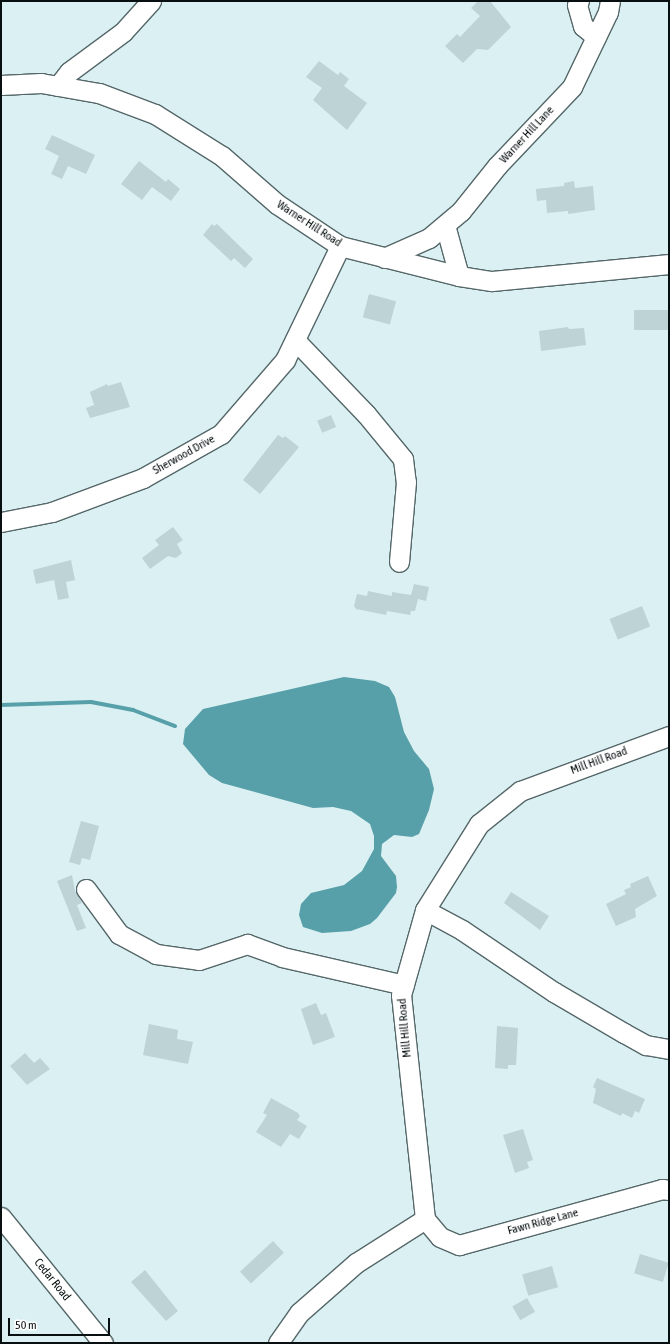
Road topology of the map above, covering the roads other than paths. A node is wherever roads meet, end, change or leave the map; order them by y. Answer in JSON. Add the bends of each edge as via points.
{"nodes":[{"id":1,"x":151,"y":1,"type":"edge"},
{"id":2,"x":579,"y":1,"type":"edge"},
{"id":3,"x":610,"y":1,"type":"edge"},
{"id":4,"x":596,"y":37,"type":"junction"},
{"id":5,"x":1,"y":85,"type":"edge"},
{"id":6,"x":58,"y":86,"type":"junction"},
{"id":7,"x":445,"y":225,"type":"junction"},
{"id":8,"x":340,"y":246,"type":"junction"},
{"id":9,"x":384,"y":258,"type":"junction"},
{"id":10,"x":669,"y":264,"type":"edge"},
{"id":11,"x":459,"y":276,"type":"junction"},
{"id":12,"x":295,"y":340,"type":"junction"},
{"id":13,"x":1,"y":522,"type":"edge"},
{"id":14,"x":399,"y":562,"type":"dead end"},
{"id":15,"x":669,"y":736,"type":"edge"},
{"id":16,"x":86,"y":889,"type":"dead end"},
{"id":17,"x":425,"y":910,"type":"junction"},
{"id":18,"x":404,"y":985,"type":"junction"},
{"id":19,"x":669,"y":1049,"type":"edge"},
{"id":20,"x":669,"y":1190,"type":"edge"},
{"id":21,"x":1,"y":1217,"type":"edge"},
{"id":22,"x":426,"y":1219,"type":"junction"},
{"id":23,"x":103,"y":1343,"type":"edge"},
{"id":24,"x":278,"y":1343,"type":"edge"}],
"edges":[{"from":1,"to":6,"type":"street","via":[[123,32],[69,72]]},
{"from":2,"to":4,"type":"street","via":[[577,5],[583,26]]},
{"from":3,"to":4,"type":"street","name":"Warner Hill Lane"},
{"from":4,"to":7,"type":"street","name":"Warner Hill Lane","via":[[572,87],[497,166],[461,211]]},
{"from":5,"to":6,"type":"street","name":"Warner Hill Road","via":[[41,82]]},
{"from":6,"to":8,"type":"street","name":"Warner Hill Road","via":[[99,94],[155,114],[222,156],[277,204]]},
{"from":7,"to":9,"type":"street","name":"Warner Hill Lane","via":[[429,238]]},
{"from":7,"to":11,"type":"street"},
{"from":8,"to":9,"type":"street","name":"Warner Hill Road"},
{"from":8,"to":12,"type":"street","name":"Sherwood Drive"},
{"from":9,"to":11,"type":"street","name":"Warner Hill Road"},
{"from":10,"to":11,"type":"street","name":"Warner Hill Road","via":[[506,281]]},
{"from":12,"to":13,"type":"street","name":"Sherwood Drive","via":[[285,360],[221,434],[143,478],[52,512]]},
{"from":12,"to":14,"type":"street","via":[[366,414],[403,459],[406,482]]},
{"from":15,"to":17,"type":"street","name":"Mill Hill Road","via":[[520,790],[479,824]]},
{"from":16,"to":18,"type":"street","via":[[119,934],[156,954],[198,960],[247,944],[282,957]]},
{"from":17,"to":18,"type":"street","name":"Mill Hill Road"},
{"from":17,"to":19,"type":"street","via":[[462,930],[554,992],[624,1033],[646,1045]]},
{"from":18,"to":22,"type":"street","name":"Mill Hill Road","via":[[401,995]]},
{"from":20,"to":22,"type":"street","name":"Fawn Ridge Lane","via":[[662,1189],[459,1245],[440,1237]]},
{"from":21,"to":23,"type":"street","name":"Cedar Road"},
{"from":22,"to":24,"type":"street","via":[[356,1263],[299,1313]]}]}
